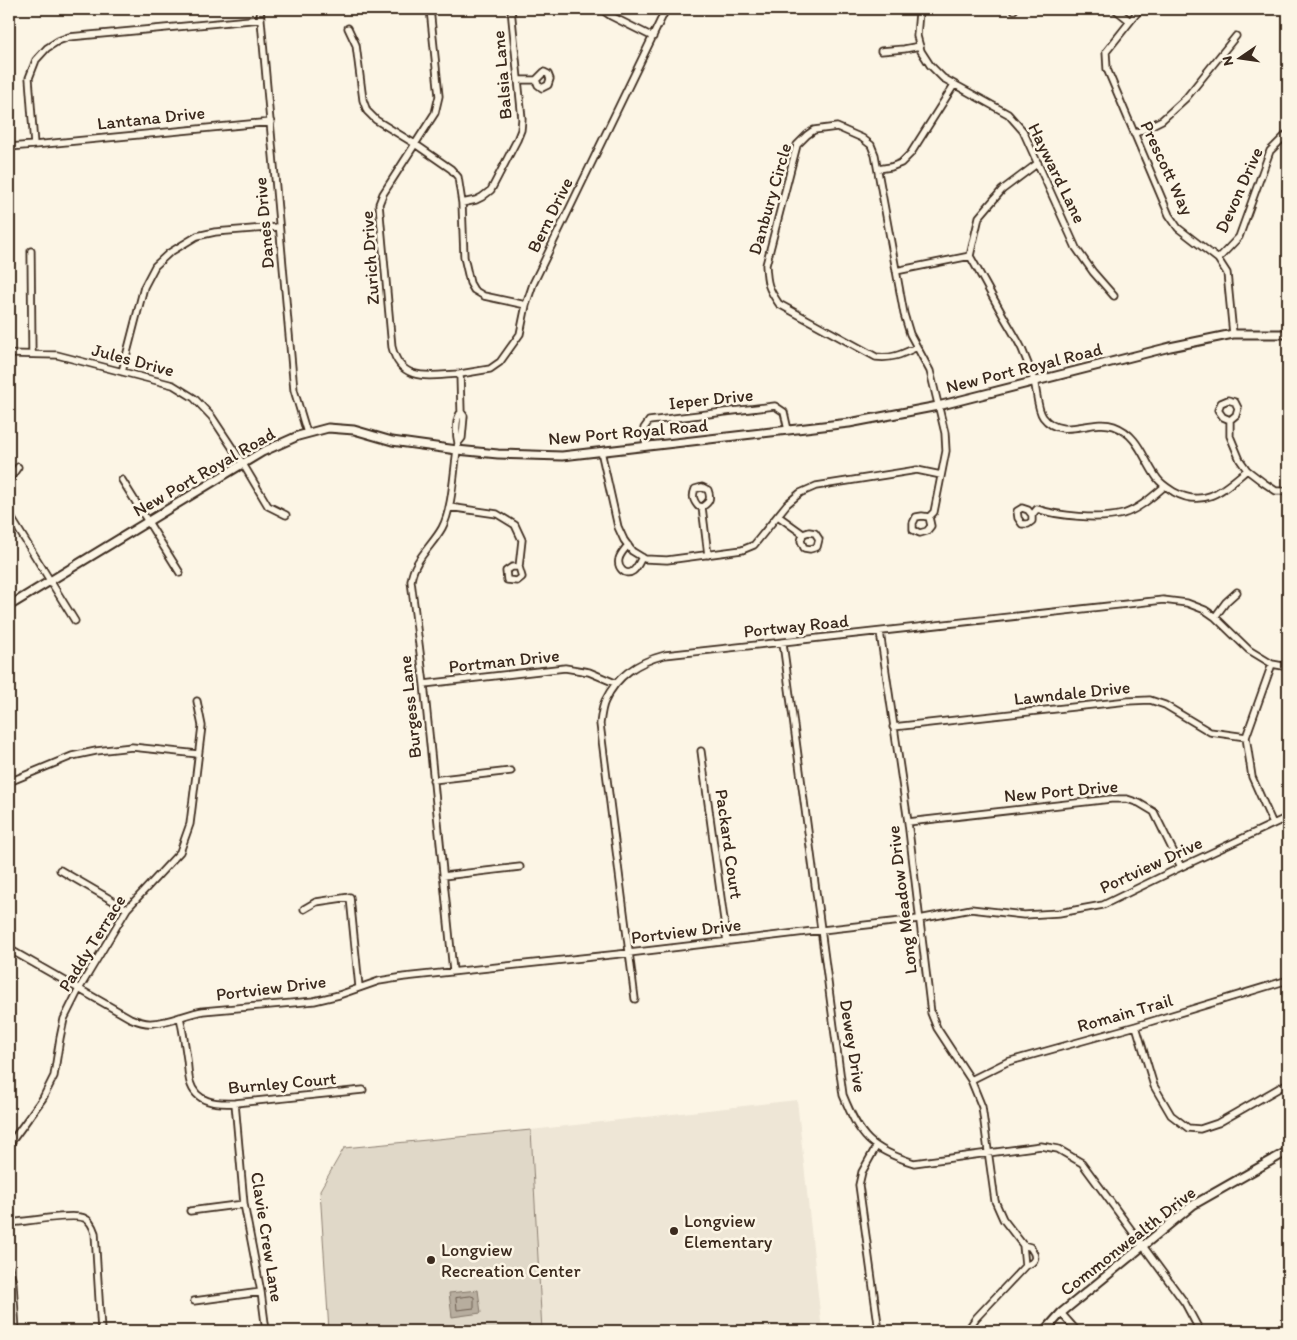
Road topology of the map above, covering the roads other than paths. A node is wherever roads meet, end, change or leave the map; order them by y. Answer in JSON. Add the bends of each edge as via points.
{"nodes":[{"id":1,"x":260,"y":9,"type":"edge"},
{"id":2,"x":430,"y":9,"type":"edge"},
{"id":3,"x":511,"y":9,"type":"edge"},
{"id":4,"x":601,"y":9,"type":"edge"},
{"id":5,"x":666,"y":9,"type":"edge"},
{"id":6,"x":921,"y":9,"type":"edge"},
{"id":7,"x":1115,"y":9,"type":"edge"},
{"id":8,"x":1140,"y":9,"type":"edge"},
{"id":9,"x":261,"y":19,"type":"junction"},
{"id":10,"x":1130,"y":21,"type":"junction"},
{"id":11,"x":348,"y":28,"type":"dead end"},
{"id":12,"x":1236,"y":36,"type":"dead end"},
{"id":13,"x":653,"y":37,"type":"junction"},
{"id":14,"x":920,"y":46,"type":"junction"},
{"id":15,"x":880,"y":52,"type":"dead end"},
{"id":16,"x":518,"y":80,"type":"junction"},
{"id":17,"x":536,"y":80,"type":"dead end"},
{"id":18,"x":954,"y":85,"type":"junction"},
{"id":19,"x":271,"y":122,"type":"junction"},
{"id":20,"x":1288,"y":133,"type":"edge"},
{"id":21,"x":1134,"y":134,"type":"junction"},
{"id":22,"x":415,"y":144,"type":"junction"},
{"id":23,"x":34,"y":145,"type":"junction"},
{"id":24,"x":9,"y":147,"type":"edge"},
{"id":25,"x":1038,"y":163,"type":"junction"},
{"id":26,"x":878,"y":169,"type":"junction"},
{"id":27,"x":462,"y":203,"type":"junction"},
{"id":28,"x":279,"y":227,"type":"junction"},
{"id":29,"x":31,"y":251,"type":"dead end"},
{"id":30,"x":970,"y":256,"type":"junction"},
{"id":31,"x":1218,"y":259,"type":"junction"},
{"id":32,"x":896,"y":271,"type":"junction"},
{"id":33,"x":1114,"y":296,"type":"dead end"},
{"id":34,"x":526,"y":305,"type":"junction"},
{"id":35,"x":1233,"y":334,"type":"junction"},
{"id":36,"x":1288,"y":334,"type":"edge"},
{"id":37,"x":917,"y":347,"type":"junction"},
{"id":38,"x":9,"y":354,"type":"edge"},
{"id":39,"x":32,"y":354,"type":"junction"},
{"id":40,"x":122,"y":372,"type":"junction"},
{"id":41,"x":460,"y":374,"type":"junction"},
{"id":42,"x":1034,"y":381,"type":"junction"},
{"id":43,"x":938,"y":406,"type":"junction"},
{"id":44,"x":1230,"y":420,"type":"dead end"},
{"id":45,"x":788,"y":430,"type":"junction"},
{"id":46,"x":307,"y":433,"type":"junction"},
{"id":47,"x":646,"y":446,"type":"junction"},
{"id":48,"x":458,"y":447,"type":"junction"},
{"id":49,"x":601,"y":451,"type":"junction"},
{"id":50,"x":243,"y":464,"type":"junction"},
{"id":51,"x":18,"y":467,"type":"dead end"},
{"id":52,"x":1247,"y":470,"type":"junction"},
{"id":53,"x":941,"y":476,"type":"junction"},
{"id":54,"x":9,"y":480,"type":"edge"},
{"id":55,"x":122,"y":480,"type":"dead end"},
{"id":56,"x":1165,"y":486,"type":"junction"},
{"id":57,"x":1288,"y":491,"type":"edge"},
{"id":58,"x":449,"y":507,"type":"junction"},
{"id":59,"x":702,"y":507,"type":"dead end"},
{"id":60,"x":9,"y":514,"type":"edge"},
{"id":61,"x":1032,"y":514,"type":"dead end"},
{"id":62,"x":286,"y":515,"type":"dead end"},
{"id":63,"x":778,"y":516,"type":"junction"},
{"id":64,"x":929,"y":517,"type":"dead end"},
{"id":65,"x":148,"y":522,"type":"junction"},
{"id":66,"x":802,"y":534,"type":"dead end"},
{"id":67,"x":628,"y":545,"type":"junction"},
{"id":68,"x":708,"y":555,"type":"junction"},
{"id":69,"x":642,"y":557,"type":"junction"},
{"id":70,"x":519,"y":567,"type":"dead end"},
{"id":71,"x":180,"y":573,"type":"dead end"},
{"id":72,"x":50,"y":581,"type":"junction"},
{"id":73,"x":1237,"y":592,"type":"dead end"},
{"id":74,"x":9,"y":606,"type":"edge"},
{"id":75,"x":1215,"y":617,"type":"junction"},
{"id":76,"x":75,"y":621,"type":"dead end"},
{"id":77,"x":880,"y":632,"type":"junction"},
{"id":78,"x":783,"y":643,"type":"junction"},
{"id":79,"x":1272,"y":664,"type":"junction"},
{"id":80,"x":1288,"y":667,"type":"edge"},
{"id":81,"x":614,"y":683,"type":"junction"},
{"id":82,"x":424,"y":684,"type":"junction"},
{"id":83,"x":198,"y":701,"type":"dead end"},
{"id":84,"x":894,"y":727,"type":"junction"},
{"id":85,"x":1246,"y":737,"type":"junction"},
{"id":86,"x":701,"y":751,"type":"dead end"},
{"id":87,"x":198,"y":754,"type":"junction"},
{"id":88,"x":511,"y":771,"type":"dead end"},
{"id":89,"x":433,"y":780,"type":"junction"},
{"id":90,"x":9,"y":782,"type":"edge"},
{"id":91,"x":1288,"y":817,"type":"edge"},
{"id":92,"x":908,"y":822,"type":"junction"},
{"id":93,"x":1273,"y":824,"type":"junction"},
{"id":94,"x":520,"y":867,"type":"dead end"},
{"id":95,"x":1181,"y":867,"type":"junction"},
{"id":96,"x":60,"y":870,"type":"dead end"},
{"id":97,"x":443,"y":876,"type":"junction"},
{"id":98,"x":304,"y":909,"type":"dead end"},
{"id":99,"x":127,"y":910,"type":"junction"},
{"id":100,"x":919,"y":919,"type":"junction"},
{"id":101,"x":822,"y":930,"type":"junction"},
{"id":102,"x":727,"y":942,"type":"junction"},
{"id":103,"x":9,"y":949,"type":"edge"},
{"id":104,"x":629,"y":953,"type":"junction"},
{"id":105,"x":453,"y":971,"type":"junction"},
{"id":106,"x":1288,"y":980,"type":"edge"},
{"id":107,"x":359,"y":987,"type":"junction"},
{"id":108,"x":79,"y":989,"type":"junction"},
{"id":109,"x":634,"y":999,"type":"dead end"},
{"id":110,"x":180,"y":1017,"type":"junction"},
{"id":111,"x":1136,"y":1026,"type":"junction"},
{"id":112,"x":971,"y":1080,"type":"junction"},
{"id":113,"x":1288,"y":1083,"type":"edge"},
{"id":114,"x":363,"y":1090,"type":"dead end"},
{"id":115,"x":235,"y":1103,"type":"junction"},
{"id":116,"x":9,"y":1145,"type":"edge"},
{"id":117,"x":876,"y":1147,"type":"junction"},
{"id":118,"x":1288,"y":1151,"type":"edge"},
{"id":119,"x":988,"y":1152,"type":"junction"},
{"id":120,"x":244,"y":1204,"type":"junction"},
{"id":121,"x":190,"y":1211,"type":"dead end"},
{"id":122,"x":9,"y":1224,"type":"edge"},
{"id":123,"x":1024,"y":1245,"type":"junction"},
{"id":124,"x":1143,"y":1247,"type":"junction"},
{"id":125,"x":1025,"y":1266,"type":"junction"},
{"id":126,"x":9,"y":1267,"type":"edge"},
{"id":127,"x":261,"y":1292,"type":"junction"},
{"id":128,"x":194,"y":1301,"type":"dead end"},
{"id":129,"x":1286,"y":1303,"type":"dead end"},
{"id":130,"x":1288,"y":1311,"type":"edge"},
{"id":131,"x":1061,"y":1314,"type":"junction"},
{"id":132,"x":16,"y":1331,"type":"edge"},
{"id":133,"x":101,"y":1331,"type":"edge"},
{"id":134,"x":266,"y":1331,"type":"edge"},
{"id":135,"x":879,"y":1331,"type":"edge"},
{"id":136,"x":967,"y":1331,"type":"edge"},
{"id":137,"x":1045,"y":1331,"type":"edge"},
{"id":138,"x":1078,"y":1331,"type":"edge"},
{"id":139,"x":1200,"y":1331,"type":"edge"}],
"edges":[{"from":1,"to":9,"type":"street","name":"Danes Drive"},
{"from":2,"to":22,"type":"street","name":"Zurich Drive","via":[[439,96],[435,113]]},
{"from":3,"to":16,"type":"street","name":"Balsia Lane"},
{"from":4,"to":13,"type":"street"},
{"from":5,"to":13,"type":"street","name":"Bern Drive"},
{"from":6,"to":14,"type":"street","name":"Hayward Lane","via":[[917,36]]},
{"from":7,"to":10,"type":"street"},
{"from":8,"to":10,"type":"street","name":"Prescott Way"},
{"from":9,"to":19,"type":"street","name":"Danes Drive"},
{"from":9,"to":23,"type":"street","via":[[69,37],[58,41],[36,60],[29,78]]},
{"from":10,"to":21,"type":"street","name":"Prescott Way","via":[[1106,52],[1108,69]]},
{"from":11,"to":22,"type":"street","via":[[356,45],[362,100],[367,111]]},
{"from":12,"to":21,"type":"street","via":[[1186,98],[1162,120]]},
{"from":13,"to":34,"type":"street","name":"Bern Drive","via":[[533,284]]},
{"from":14,"to":15,"type":"street"},
{"from":14,"to":18,"type":"street","name":"Hayward Lane","via":[[930,65]]},
{"from":16,"to":17,"type":"street"},
{"from":16,"to":27,"type":"street","name":"Balsia Lane","via":[[522,118],[517,140],[491,190],[476,200]]},
{"from":18,"to":25,"type":"street","name":"Hayward Lane","via":[[1008,114],[1023,131]]},
{"from":18,"to":26,"type":"street","via":[[911,153],[901,163]]},
{"from":19,"to":23,"type":"street","name":"Lantana Drive"},
{"from":19,"to":28,"type":"street","name":"Danes Drive"},
{"from":20,"to":31,"type":"street","name":"Devon Drive","via":[[1270,151],[1239,237]]},
{"from":21,"to":31,"type":"street","name":"Prescott Way","via":[[1169,215],[1178,228]]},
{"from":22,"to":27,"type":"street","via":[[458,176]]},
{"from":22,"to":41,"type":"street","name":"Zurich Drive","via":[[379,204],[392,347],[401,367],[410,373]]},
{"from":23,"to":24,"type":"street","name":"Lantana Drive"},
{"from":25,"to":30,"type":"street","via":[[1002,190],[979,217]]},
{"from":25,"to":33,"type":"street","name":"Hayward Lane","via":[[1076,248]]},
{"from":26,"to":32,"type":"street","name":"Danbury Circle"},
{"from":26,"to":37,"type":"street","name":"Danbury Circle","via":[[871,144],[838,127],[814,130],[797,145],[766,265],[767,281],[779,304],[876,357],[894,357]]},
{"from":27,"to":34,"type":"street","via":[[464,257],[470,284],[484,296]]},
{"from":28,"to":40,"type":"street","via":[[197,236],[169,253],[155,266],[144,287]]},
{"from":28,"to":46,"type":"street","name":"Danes Drive","via":[[294,390]]},
{"from":29,"to":39,"type":"street"},
{"from":30,"to":32,"type":"street"},
{"from":30,"to":42,"type":"street","via":[[1022,349]]},
{"from":31,"to":35,"type":"street","name":"Prescott Way","via":[[1227,273]]},
{"from":32,"to":37,"type":"street","name":"Danbury Circle","via":[[904,314]]},
{"from":34,"to":41,"type":"street","name":"Bern Drive","via":[[520,334],[500,362],[490,369]]},
{"from":35,"to":36,"type":"street","name":"New Port Royal Road"},
{"from":35,"to":42,"type":"street","name":"New Port Royal Road","via":[[1170,346]]},
{"from":37,"to":43,"type":"street","name":"Danbury Circle","via":[[930,371]]},
{"from":38,"to":39,"type":"street","name":"Jules Drive"},
{"from":39,"to":40,"type":"street","name":"Jules Drive","via":[[57,355]]},
{"from":40,"to":50,"type":"street","name":"Jules Drive","via":[[173,385],[194,398],[212,417]]},
{"from":41,"to":48,"type":"street"},
{"from":42,"to":43,"type":"street","name":"New Port Royal Road"},
{"from":42,"to":56,"type":"street","via":[[1041,415],[1049,424],[1062,429],[1102,424],[1115,426],[1138,444]]},
{"from":43,"to":45,"type":"street","name":"New Port Royal Road","via":[[849,423]]},
{"from":43,"to":53,"type":"street","name":"Danbury Circle","via":[[946,451]]},
{"from":44,"to":52,"type":"street","via":[[1230,436]]},
{"from":45,"to":47,"type":"street","name":"New Port Royal Road"},
{"from":45,"to":47,"type":"street","name":"Ieper Drive","via":[[784,412],[775,406],[648,421],[644,428]]},
{"from":46,"to":48,"type":"street","name":"New Port Royal Road","via":[[328,428],[354,430],[392,441]]},
{"from":46,"to":50,"type":"street","name":"New Port Royal Road","via":[[262,452]]},
{"from":47,"to":49,"type":"street","name":"New Port Royal Road"},
{"from":48,"to":49,"type":"street","name":"New Port Royal Road","via":[[498,454],[562,456]]},
{"from":48,"to":58,"type":"street","name":"Burgess Lane"},
{"from":49,"to":67,"type":"street","via":[[618,527]]},
{"from":50,"to":62,"type":"street","name":"Jules Drive","via":[[268,506]]},
{"from":50,"to":65,"type":"street","name":"New Port Royal Road"},
{"from":51,"to":54,"type":"street"},
{"from":52,"to":56,"type":"street","via":[[1211,497],[1183,496]]},
{"from":52,"to":57,"type":"street","via":[[1276,491]]},
{"from":53,"to":63,"type":"street","via":[[917,470],[816,486],[800,493]]},
{"from":53,"to":64,"type":"street","name":"Danbury Circle","via":[[934,512]]},
{"from":55,"to":65,"type":"street"},
{"from":56,"to":61,"type":"street","via":[[1143,504],[1123,514],[1072,516],[1037,509]]},
{"from":58,"to":70,"type":"street","via":[[497,514],[515,525],[522,540]]},
{"from":58,"to":82,"type":"street","name":"Burgess Lane","via":[[443,527],[416,564],[411,581]]},
{"from":59,"to":68,"type":"street"},
{"from":60,"to":72,"type":"street"},
{"from":63,"to":66,"type":"street"},
{"from":63,"to":68,"type":"street","via":[[754,544],[742,550]]},
{"from":65,"to":71,"type":"street"},
{"from":65,"to":72,"type":"street","name":"New Port Royal Road"},
{"from":67,"to":69,"type":"street"},
{"from":67,"to":69,"type":"street","via":[[619,558],[619,566],[624,572],[634,571]]},
{"from":68,"to":69,"type":"street","via":[[667,560]]},
{"from":72,"to":74,"type":"street","name":"New Port Royal Road"},
{"from":72,"to":76,"type":"street"},
{"from":73,"to":75,"type":"street"},
{"from":75,"to":77,"type":"street","name":"Portway Road","via":[[1187,603],[1163,600]]},
{"from":75,"to":79,"type":"street","name":"Portway Road","via":[[1249,650]]},
{"from":77,"to":78,"type":"street","name":"Portway Road"},
{"from":77,"to":84,"type":"street","name":"Long Meadow Drive"},
{"from":78,"to":81,"type":"street","name":"Portway Road","via":[[665,655],[648,660]]},
{"from":78,"to":101,"type":"street","name":"Dewey Drive"},
{"from":79,"to":80,"type":"street","name":"Portway Road"},
{"from":79,"to":85,"type":"street"},
{"from":81,"to":82,"type":"street","name":"Portman Drive","via":[[589,672],[565,668]]},
{"from":81,"to":104,"type":"street","name":"Portway Road","via":[[604,702],[600,724]]},
{"from":82,"to":89,"type":"street","name":"Burgess Lane"},
{"from":83,"to":87,"type":"street","name":"Paddy Terrace","via":[[202,726]]},
{"from":84,"to":85,"type":"street","name":"Lawndale Drive","via":[[1150,700],[1166,705],[1210,732]]},
{"from":84,"to":92,"type":"street","name":"Long Meadow Drive"},
{"from":85,"to":93,"type":"street","via":[[1252,777]]},
{"from":86,"to":102,"type":"street","name":"Packard Court"},
{"from":87,"to":90,"type":"street","via":[[132,747],[96,751],[72,756]]},
{"from":87,"to":99,"type":"street","name":"Paddy Terrace","via":[[190,824],[180,852]]},
{"from":88,"to":89,"type":"street"},
{"from":89,"to":97,"type":"street","name":"Burgess Lane"},
{"from":91,"to":93,"type":"street","name":"Portview Drive"},
{"from":92,"to":95,"type":"street","name":"New Port Drive","via":[[1127,799],[1154,812]]},
{"from":92,"to":100,"type":"street","name":"Long Meadow Drive"},
{"from":93,"to":95,"type":"street","name":"Portview Drive"},
{"from":94,"to":97,"type":"street"},
{"from":95,"to":100,"type":"street","name":"Portview Drive","via":[[1103,905],[1059,914],[1024,915],[971,909]]},
{"from":96,"to":99,"type":"street"},
{"from":97,"to":105,"type":"street","name":"Burgess Lane"},
{"from":98,"to":107,"type":"street","via":[[316,902],[350,897]]},
{"from":99,"to":108,"type":"street","name":"Paddy Terrace"},
{"from":100,"to":101,"type":"street","name":"Portview Drive"},
{"from":100,"to":112,"type":"street","name":"Long Meadow Drive","via":[[931,1013],[937,1028]]},
{"from":101,"to":102,"type":"street","name":"Portview Drive"},
{"from":101,"to":117,"type":"street","name":"Dewey Drive","via":[[843,1095],[852,1118]]},
{"from":102,"to":104,"type":"street","name":"Portview Drive"},
{"from":103,"to":108,"type":"street","name":"Portview Drive"},
{"from":104,"to":105,"type":"street","name":"Portview Drive"},
{"from":104,"to":109,"type":"street","name":"Portway Road"},
{"from":105,"to":107,"type":"street","name":"Portview Drive","via":[[379,980]]},
{"from":106,"to":111,"type":"street","name":"Romain Trail"},
{"from":107,"to":110,"type":"street","name":"Portview Drive","via":[[314,1001],[203,1011]]},
{"from":108,"to":110,"type":"street","name":"Portview Drive","via":[[141,1022],[152,1024]]},
{"from":108,"to":116,"type":"street","name":"Paddy Terrace","via":[[64,1019],[54,1076],[43,1098]]},
{"from":110,"to":115,"type":"street","name":"Burnley Court","via":[[189,1082],[193,1089],[205,1101]]},
{"from":111,"to":112,"type":"street","name":"Romain Trail","via":[[1007,1062]]},
{"from":111,"to":113,"type":"street","via":[[1154,1086],[1171,1115],[1188,1128],[1200,1129],[1218,1123]]},
{"from":112,"to":119,"type":"street","name":"Long Meadow Drive","via":[[982,1107]]},
{"from":114,"to":115,"type":"street","name":"Burnley Court"},
{"from":115,"to":120,"type":"street","name":"Clavie Crew Lane"},
{"from":117,"to":119,"type":"street","name":"Dewey Drive","via":[[894,1157],[914,1162]]},
{"from":117,"to":135,"type":"street","via":[[862,1172],[859,1185]]},
{"from":118,"to":124,"type":"street","name":"Commonwealth Drive","via":[[1193,1205]]},
{"from":119,"to":123,"type":"street","name":"Long Meadow Drive","via":[[996,1201],[1004,1219]]},
{"from":119,"to":124,"type":"street","name":"Dewey Drive","via":[[1041,1146],[1058,1149],[1082,1163]]},
{"from":120,"to":121,"type":"street"},
{"from":120,"to":127,"type":"street","name":"Clavie Crew Lane"},
{"from":122,"to":133,"type":"street","via":[[80,1217],[92,1225]]},
{"from":123,"to":125,"type":"street"},
{"from":123,"to":125,"type":"street","name":"Long Meadow Drive","via":[[1030,1246],[1035,1253],[1032,1264]]},
{"from":124,"to":131,"type":"street","name":"Commonwealth Drive"},
{"from":124,"to":139,"type":"street","name":"Dewey Drive"},
{"from":125,"to":136,"type":"street"},
{"from":126,"to":132,"type":"street"},
{"from":127,"to":128,"type":"street"},
{"from":127,"to":134,"type":"street","name":"Clavie Crew Lane"},
{"from":129,"to":130,"type":"street"},
{"from":131,"to":137,"type":"street","name":"Commonwealth Drive"},
{"from":131,"to":138,"type":"street"}]}
